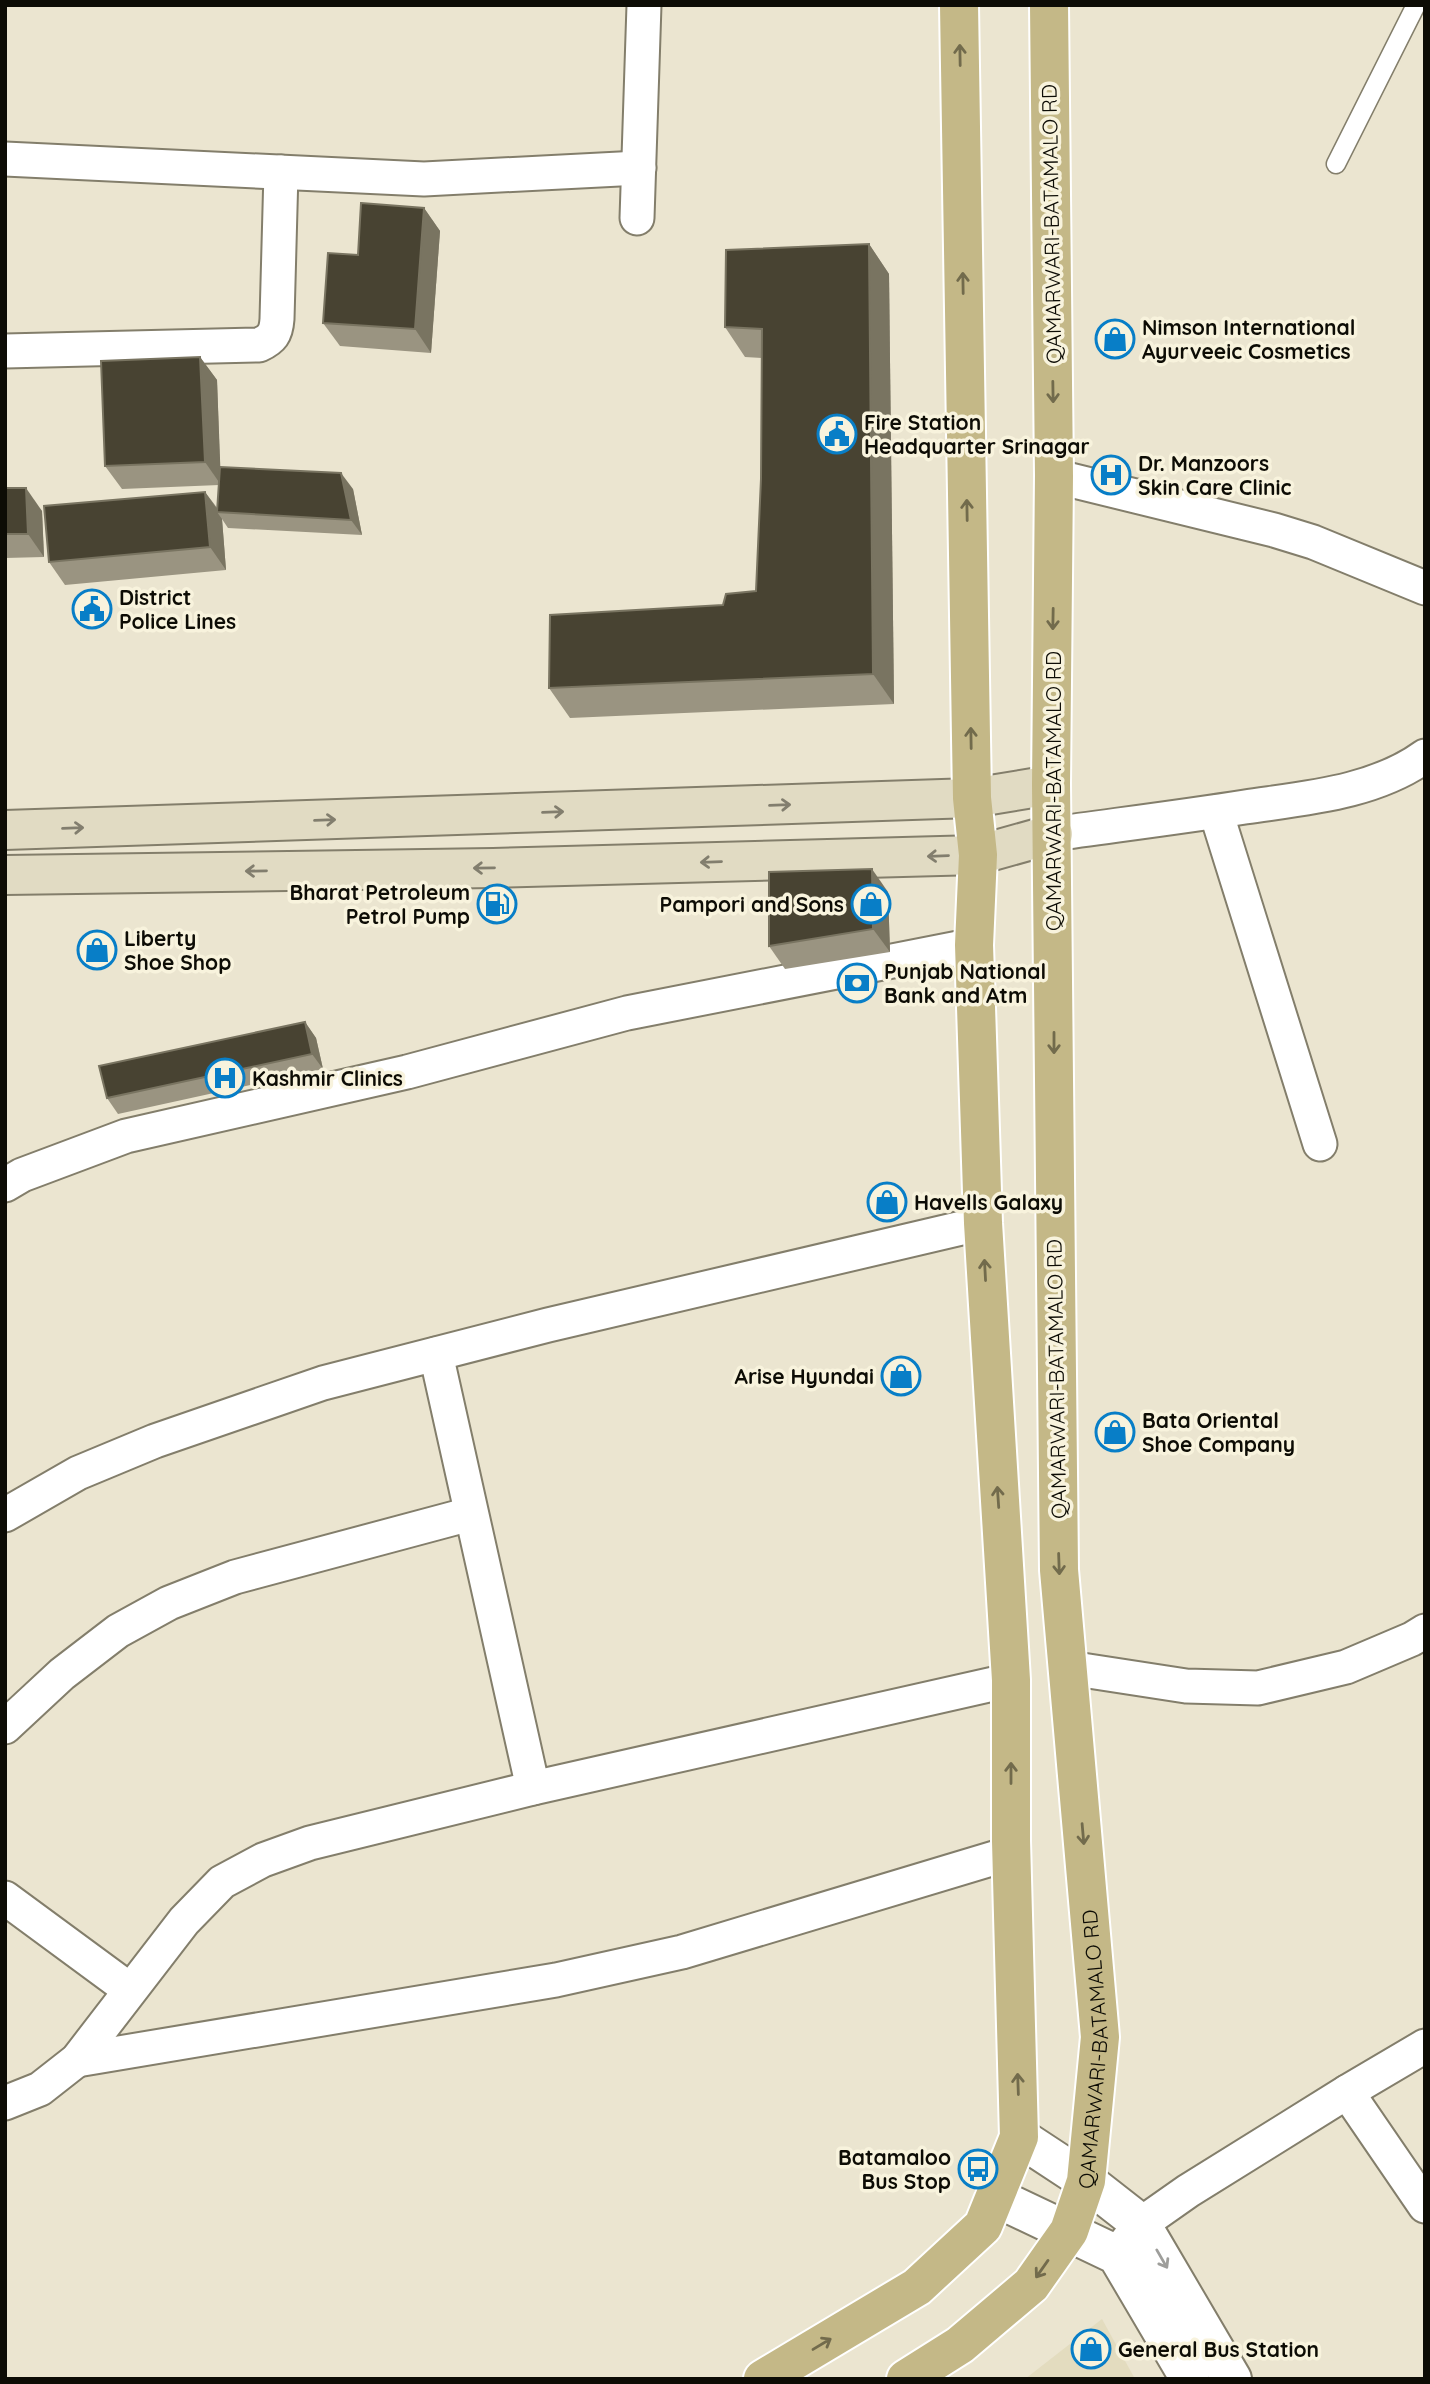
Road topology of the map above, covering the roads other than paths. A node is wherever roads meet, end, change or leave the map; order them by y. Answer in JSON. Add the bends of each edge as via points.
{"nodes":[{"id":1,"x":644,"y":5,"type":"edge"},
{"id":2,"x":959,"y":5,"type":"edge"},
{"id":3,"x":1049,"y":5,"type":"edge"},
{"id":4,"x":1416,"y":5,"type":"edge"},
{"id":5,"x":5,"y":159,"type":"edge"},
{"id":6,"x":1336,"y":164,"type":"dead end"},
{"id":7,"x":639,"y":167,"type":"junction"},
{"id":8,"x":281,"y":172,"type":"junction"},
{"id":9,"x":637,"y":218,"type":"dead end"},
{"id":10,"x":5,"y":351,"type":"edge"},
{"id":11,"x":1054,"y":476,"type":"junction"},
{"id":12,"x":1425,"y":588,"type":"edge"},
{"id":13,"x":1425,"y":756,"type":"edge"},
{"id":14,"x":1051,"y":785,"type":"junction"},
{"id":15,"x":972,"y":798,"type":"junction"},
{"id":16,"x":1216,"y":812,"type":"junction"},
{"id":17,"x":5,"y":830,"type":"edge"},
{"id":18,"x":1053,"y":834,"type":"junction"},
{"id":19,"x":978,"y":855,"type":"junction"},
{"id":20,"x":5,"y":875,"type":"edge"},
{"id":21,"x":974,"y":945,"type":"junction"},
{"id":22,"x":1320,"y":1144,"type":"dead end"},
{"id":23,"x":5,"y":1185,"type":"edge"},
{"id":24,"x":983,"y":1223,"type":"junction"},
{"id":25,"x":436,"y":1354,"type":"junction"},
{"id":26,"x":470,"y":1514,"type":"junction"},
{"id":27,"x":5,"y":1515,"type":"edge"},
{"id":28,"x":1425,"y":1631,"type":"edge"},
{"id":29,"x":1069,"y":1668,"type":"junction"},
{"id":30,"x":1011,"y":1680,"type":"junction"},
{"id":31,"x":5,"y":1727,"type":"edge"},
{"id":32,"x":533,"y":1788,"type":"junction"},
{"id":33,"x":1011,"y":1847,"type":"junction"},
{"id":34,"x":5,"y":1898,"type":"edge"},
{"id":35,"x":130,"y":1990,"type":"junction"},
{"id":36,"x":1425,"y":2046,"type":"edge"},
{"id":37,"x":77,"y":2060,"type":"junction"},
{"id":38,"x":1347,"y":2092,"type":"junction"},
{"id":39,"x":5,"y":2103,"type":"edge"},
{"id":40,"x":1020,"y":2137,"type":"junction"},
{"id":41,"x":1086,"y":2181,"type":"junction"},
{"id":42,"x":995,"y":2197,"type":"junction"},
{"id":43,"x":1425,"y":2206,"type":"edge"},
{"id":44,"x":1141,"y":2224,"type":"junction"},
{"id":45,"x":1069,"y":2231,"type":"junction"},
{"id":46,"x":1116,"y":2255,"type":"junction"},
{"id":47,"x":763,"y":2379,"type":"edge"},
{"id":48,"x":906,"y":2379,"type":"edge"},
{"id":49,"x":1190,"y":2379,"type":"edge"},
{"id":50,"x":1233,"y":2379,"type":"edge"}],
"edges":[{"from":1,"to":7,"type":"street"},
{"from":15,"to":2,"type":"main road","one_way":true},
{"from":3,"to":11,"type":"main road","name":"QAMARWARI-BATAMALO RD","one_way":true},
{"from":4,"to":6,"type":"lane"},
{"from":5,"to":8,"type":"street"},
{"from":7,"to":8,"type":"street","via":[[424,178]]},
{"from":7,"to":9,"type":"street"},
{"from":8,"to":10,"type":"street","via":[[277,320],[271,340],[259,345]]},
{"from":11,"to":12,"type":"street","via":[[1274,530]]},
{"from":11,"to":14,"type":"main road","name":"QAMARWARI-BATAMALO RD","one_way":true},
{"from":13,"to":16,"type":"street","via":[[1373,783]]},
{"from":14,"to":15,"type":"main road"},
{"from":14,"to":18,"type":"main road","name":"QAMARWARI-BATAMALO RD"},
{"from":17,"to":15,"type":"main road","one_way":true},
{"from":15,"to":19,"type":"main road"},
{"from":16,"to":18,"type":"street"},
{"from":16,"to":22,"type":"street"},
{"from":18,"to":19,"type":"main road"},
{"from":18,"to":29,"type":"main road","name":"QAMARWARI-BATAMALO RD","one_way":true,"via":[[1058,1543]]},
{"from":19,"to":20,"type":"main road","one_way":true},
{"from":19,"to":21,"type":"main road"},
{"from":21,"to":23,"type":"street","via":[[627,1013],[407,1072],[127,1136]]},
{"from":21,"to":24,"type":"main road"},
{"from":24,"to":25,"type":"street"},
{"from":30,"to":24,"type":"main road","one_way":true},
{"from":25,"to":26,"type":"street"},
{"from":25,"to":27,"type":"street","via":[[323,1383],[155,1441],[78,1473]]},
{"from":26,"to":31,"type":"street","via":[[235,1577],[169,1602],[118,1631]]},
{"from":26,"to":32,"type":"street"},
{"from":28,"to":29,"type":"street","via":[[1346,1667],[1258,1688],[1186,1686]]},
{"from":29,"to":41,"type":"main road","name":"QAMARWARI-BATAMALO RD","one_way":true,"via":[[1100,2037]]},
{"from":30,"to":32,"type":"street"},
{"from":33,"to":30,"type":"main road","one_way":true},
{"from":32,"to":35,"type":"street","via":[[310,1843],[263,1860],[222,1882],[184,1921]]},
{"from":33,"to":37,"type":"street","via":[[657,1958],[556,1980]]},
{"from":40,"to":33,"type":"main road","one_way":true},
{"from":34,"to":35,"type":"street"},
{"from":35,"to":37,"type":"street"},
{"from":36,"to":38,"type":"street"},
{"from":37,"to":39,"type":"street","via":[[40,2089]]},
{"from":38,"to":43,"type":"street"},
{"from":38,"to":44,"type":"street"},
{"from":40,"to":41,"type":"street"},
{"from":40,"to":42,"type":"main road"},
{"from":41,"to":44,"type":"street"},
{"from":41,"to":45,"type":"main road","name":"QAMARWARI-BATAMALO RD"},
{"from":42,"to":45,"type":"street"},
{"from":47,"to":42,"type":"main road","one_way":true,"via":[[917,2287],[982,2226]]},
{"from":44,"to":46,"type":"street"},
{"from":44,"to":50,"type":"street","one_way":true},
{"from":45,"to":46,"type":"street"},
{"from":45,"to":48,"type":"main road","name":"QAMARWARI-BATAMALO RD","one_way":true,"via":[[1031,2285],[961,2345]]},
{"from":46,"to":49,"type":"street"}]}
